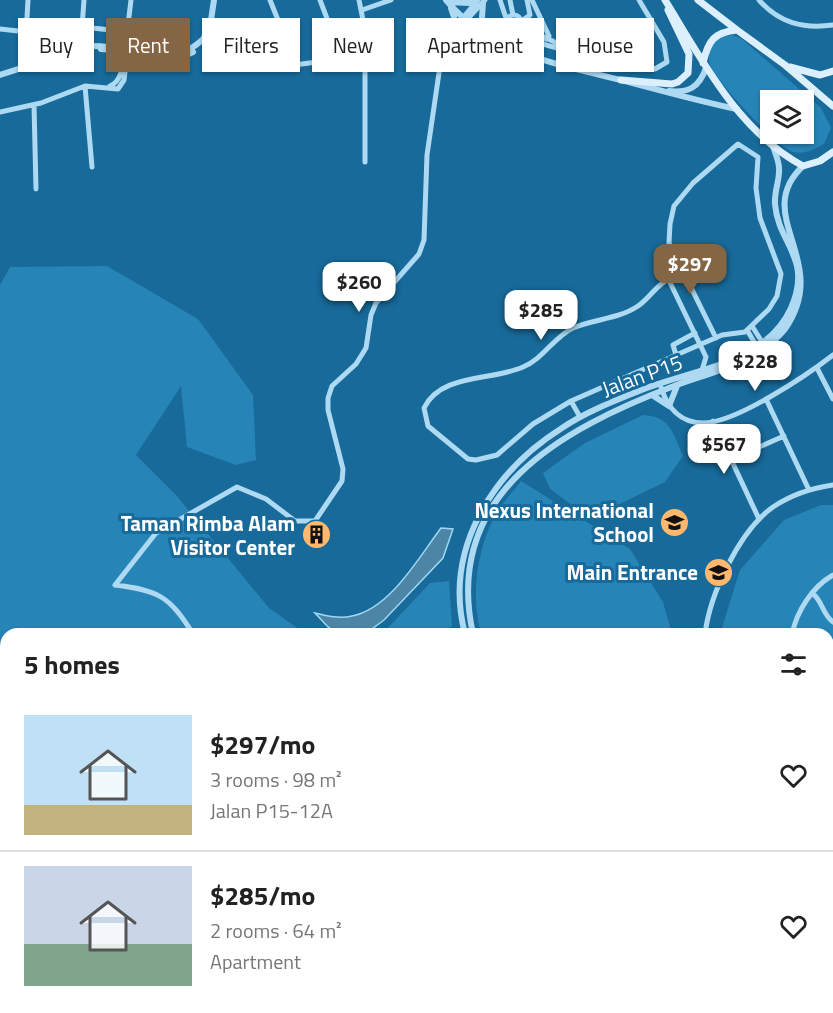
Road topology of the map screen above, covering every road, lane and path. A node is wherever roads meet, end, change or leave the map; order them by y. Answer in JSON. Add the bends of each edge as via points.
{"nodes":[{"id":1,"x":28,"y":0,"type":"edge"},
{"id":2,"x":84,"y":0,"type":"edge"},
{"id":3,"x":131,"y":0,"type":"edge"},
{"id":4,"x":214,"y":0,"type":"edge"},
{"id":5,"x":270,"y":0,"type":"edge"},
{"id":6,"x":320,"y":0,"type":"edge"},
{"id":7,"x":359,"y":0,"type":"edge"},
{"id":8,"x":391,"y":0,"type":"edge"},
{"id":9,"x":500,"y":0,"type":"edge"},
{"id":10,"x":510,"y":0,"type":"edge"},
{"id":11,"x":525,"y":0,"type":"edge"},
{"id":12,"x":532,"y":0,"type":"edge"},
{"id":13,"x":639,"y":0,"type":"edge"},
{"id":14,"x":664,"y":0,"type":"edge"},
{"id":15,"x":698,"y":0,"type":"edge"},
{"id":16,"x":759,"y":0,"type":"edge"},
{"id":17,"x":480,"y":1,"type":"edge"},
{"id":18,"x":448,"y":2,"type":"edge"},
{"id":19,"x":363,"y":10,"type":"junction"},
{"id":20,"x":27,"y":18,"type":"edge"},
{"id":21,"x":83,"y":18,"type":"edge"},
{"id":22,"x":211,"y":18,"type":"edge"},
{"id":23,"x":277,"y":18,"type":"edge"},
{"id":24,"x":327,"y":18,"type":"edge"},
{"id":25,"x":364,"y":18,"type":"edge"},
{"id":26,"x":454,"y":18,"type":"edge"},
{"id":27,"x":463,"y":18,"type":"edge"},
{"id":28,"x":465,"y":18,"type":"edge"},
{"id":29,"x":479,"y":18,"type":"edge"},
{"id":30,"x":506,"y":18,"type":"edge"},
{"id":31,"x":517,"y":18,"type":"edge"},
{"id":32,"x":523,"y":18,"type":"edge"},
{"id":33,"x":650,"y":18,"type":"edge"},
{"id":34,"x":654,"y":25,"type":"edge"},
{"id":35,"x":833,"y":25,"type":"edge"},
{"id":36,"x":546,"y":26,"type":"junction"},
{"id":37,"x":94,"y":28,"type":"edge"},
{"id":38,"x":0,"y":29,"type":"edge"},
{"id":39,"x":737,"y":30,"type":"junction"},
{"id":40,"x":18,"y":31,"type":"edge"},
{"id":41,"x":546,"y":39,"type":"joint"},
{"id":42,"x":202,"y":40,"type":"edge"},
{"id":43,"x":554,"y":42,"type":"joint"},
{"id":44,"x":202,"y":44,"type":"edge"},
{"id":45,"x":190,"y":49,"type":"edge"},
{"id":46,"x":190,"y":53,"type":"edge"},
{"id":47,"x":544,"y":61,"type":"edge"},
{"id":48,"x":785,"y":65,"type":"junction"},
{"id":49,"x":704,"y":66,"type":"junction"},
{"id":50,"x":18,"y":69,"type":"edge"},
{"id":51,"x":654,"y":69,"type":"edge"},
{"id":52,"x":833,"y":71,"type":"edge"},
{"id":53,"x":122,"y":72,"type":"edge"},
{"id":54,"x":366,"y":72,"type":"edge"},
{"id":55,"x":441,"y":72,"type":"edge"},
{"id":56,"x":0,"y":75,"type":"edge"},
{"id":57,"x":621,"y":80,"type":"junction"},
{"id":58,"x":85,"y":86,"type":"junction"},
{"id":59,"x":653,"y":90,"type":"junction"},
{"id":60,"x":34,"y":105,"type":"junction"},
{"id":61,"x":833,"y":106,"type":"edge"},
{"id":62,"x":737,"y":109,"type":"junction"},
{"id":63,"x":0,"y":112,"type":"edge"},
{"id":64,"x":773,"y":145,"type":"junction"},
{"id":65,"x":833,"y":152,"type":"edge"},
{"id":66,"x":365,"y":162,"type":"dead end"},
{"id":67,"x":803,"y":166,"type":"junction"},
{"id":68,"x":92,"y":167,"type":"dead end"},
{"id":69,"x":36,"y":189,"type":"dead end"},
{"id":70,"x":663,"y":268,"type":"dead end"},
{"id":71,"x":669,"y":279,"type":"junction"},
{"id":72,"x":749,"y":328,"type":"junction"},
{"id":73,"x":695,"y":333,"type":"junction"},
{"id":74,"x":716,"y":338,"type":"junction"},
{"id":75,"x":760,"y":344,"type":"junction"},
{"id":76,"x":701,"y":345,"type":"junction"},
{"id":77,"x":676,"y":355,"type":"junction"},
{"id":78,"x":833,"y":355,"type":"edge"},
{"id":79,"x":817,"y":368,"type":"junction"},
{"id":80,"x":702,"y":370,"type":"junction"},
{"id":81,"x":660,"y":384,"type":"junction"},
{"id":82,"x":676,"y":386,"type":"junction"},
{"id":83,"x":662,"y":391,"type":"junction"},
{"id":84,"x":652,"y":395,"type":"junction"},
{"id":85,"x":766,"y":399,"type":"junction"},
{"id":86,"x":833,"y":399,"type":"edge"},
{"id":87,"x":571,"y":401,"type":"junction"},
{"id":88,"x":669,"y":406,"type":"junction"},
{"id":89,"x":580,"y":417,"type":"junction"},
{"id":90,"x":713,"y":421,"type":"junction"},
{"id":91,"x":784,"y":436,"type":"junction"},
{"id":92,"x":730,"y":460,"type":"junction"},
{"id":93,"x":508,"y":472,"type":"junction"},
{"id":94,"x":513,"y":478,"type":"junction"},
{"id":95,"x":833,"y":485,"type":"edge"},
{"id":96,"x":809,"y":490,"type":"junction"},
{"id":97,"x":759,"y":519,"type":"junction"},
{"id":98,"x":833,"y":575,"type":"edge"},
{"id":99,"x":812,"y":593,"type":"junction"},
{"id":100,"x":833,"y":622,"type":"edge"},
{"id":101,"x":190,"y":628,"type":"edge"},
{"id":102,"x":464,"y":628,"type":"edge"},
{"id":103,"x":473,"y":628,"type":"edge"},
{"id":104,"x":706,"y":628,"type":"edge"},
{"id":105,"x":794,"y":628,"type":"edge"}],
"edges":[{"from":1,"to":20,"type":"street"},
{"from":2,"to":21,"type":"street"},
{"from":3,"to":37,"type":"street","via":[[126,29]]},
{"from":4,"to":22,"type":"street"},
{"from":5,"to":23,"type":"street"},
{"from":6,"to":24,"type":"street"},
{"from":7,"to":19,"type":"street"},
{"from":8,"to":19,"type":"street"},
{"from":9,"to":30,"type":"street"},
{"from":10,"to":31,"type":"street"},
{"from":11,"to":32,"type":"street","via":[[531,12]]},
{"from":12,"to":36,"type":"street"},
{"from":13,"to":33,"type":"street"},
{"from":14,"to":49,"type":"main road"},
{"from":14,"to":57,"type":"main road","via":[[688,54],[688,73],[672,84]]},
{"from":15,"to":39,"type":"main road"},
{"from":16,"to":35,"type":"street","via":[[786,22],[810,28]]},
{"from":17,"to":18,"type":"street"},
{"from":17,"to":28,"type":"street"},
{"from":17,"to":29,"type":"street"},
{"from":18,"to":26,"type":"street"},
{"from":18,"to":27,"type":"street"},
{"from":19,"to":25,"type":"street"},
{"from":34,"to":51,"type":"street","via":[[664,42],[667,62]]},
{"from":36,"to":41,"type":"street"},
{"from":36,"to":43,"type":"street"},
{"from":38,"to":40,"type":"street"},
{"from":39,"to":48,"type":"main road"},
{"from":39,"to":49,"type":"main road","via":[[721,31],[709,43]]},
{"from":41,"to":43,"type":"street"},
{"from":42,"to":45,"type":"street"},
{"from":44,"to":46,"type":"street"},
{"from":47,"to":57,"type":"street"},
{"from":48,"to":52,"type":"main road","via":[[820,75]]},
{"from":48,"to":61,"type":"main road"},
{"from":49,"to":59,"type":"street","via":[[696,87],[687,91]]},
{"from":49,"to":62,"type":"main road"},
{"from":50,"to":56,"type":"street"},
{"from":53,"to":58,"type":"street","via":[[117,83],[110,86]]},
{"from":54,"to":66,"type":"street"},
{"from":55,"to":101,"type":"street","via":[[430,126],[424,240],[419,254],[376,303],[366,348],[356,364],[332,386],[328,410],[343,469],[342,481],[328,505],[315,520],[295,521],[266,499],[237,486],[156,533],[114,585],[136,587],[171,602]]},
{"from":57,"to":59,"type":"street"},
{"from":58,"to":60,"type":"street"},
{"from":58,"to":68,"type":"street"},
{"from":59,"to":62,"type":"street"},
{"from":60,"to":63,"type":"street"},
{"from":60,"to":69,"type":"street"},
{"from":62,"to":64,"type":"main road"},
{"from":64,"to":67,"type":"main road"},
{"from":64,"to":75,"type":"street","name":"Jalan P15","via":[[780,166],[776,211],[797,265],[798,287],[787,316]]},
{"from":65,"to":67,"type":"main road"},
{"from":67,"to":82,"type":"street","name":"Jalan P15","via":[[788,182],[784,202],[804,267],[804,291],[796,313],[781,334],[757,354]]},
{"from":70,"to":71,"type":"street"},
{"from":71,"to":73,"type":"street"},
{"from":71,"to":87,"type":"street","via":[[641,305],[573,328],[522,368],[468,380],[437,392],[424,408],[428,426],[468,459],[476,460],[497,455],[533,424]]},
{"from":72,"to":74,"type":"street"},
{"from":72,"to":74,"type":"street","via":[[777,296],[781,274],[760,218],[756,188],[758,157],[735,144],[674,206],[669,243]]},
{"from":72,"to":75,"type":"street"},
{"from":73,"to":76,"type":"street"},
{"from":73,"to":77,"type":"street","via":[[673,345]]},
{"from":74,"to":76,"type":"street"},
{"from":75,"to":80,"type":"street","name":"Jalan P15"},
{"from":76,"to":77,"type":"street"},
{"from":76,"to":80,"type":"street","via":[[706,357]]},
{"from":77,"to":87,"type":"street"},
{"from":78,"to":79,"type":"street"},
{"from":79,"to":85,"type":"street"},
{"from":79,"to":86,"type":"street"},
{"from":80,"to":81,"type":"street","name":"Jalan P15"},
{"from":81,"to":83,"type":"street"},
{"from":81,"to":89,"type":"street","name":"Jalan P15"},
{"from":82,"to":83,"type":"street","name":"Jalan P15"},
{"from":82,"to":88,"type":"street"},
{"from":83,"to":84,"type":"street","name":"Jalan P15"},
{"from":83,"to":88,"type":"street"},
{"from":84,"to":88,"type":"street"},
{"from":84,"to":94,"type":"street","name":"Jalan P15","via":[[569,435]]},
{"from":85,"to":90,"type":"street"},
{"from":85,"to":91,"type":"street"},
{"from":87,"to":89,"type":"street"},
{"from":88,"to":90,"type":"street","via":[[688,420]]},
{"from":89,"to":93,"type":"street","name":"Jalan P15","via":[[537,446]]},
{"from":90,"to":92,"type":"street"},
{"from":91,"to":92,"type":"street"},
{"from":91,"to":96,"type":"street"},
{"from":92,"to":97,"type":"street"},
{"from":93,"to":94,"type":"street"},
{"from":93,"to":102,"type":"street","name":"Jalan P15","via":[[481,508],[465,551],[460,592]]},
{"from":94,"to":103,"type":"street","name":"Jalan P15","via":[[488,515],[474,549],[467,590]]},
{"from":95,"to":96,"type":"street"},
{"from":96,"to":97,"type":"street","via":[[782,502]]},
{"from":97,"to":104,"type":"street","via":[[725,572]]},
{"from":98,"to":99,"type":"street"},
{"from":99,"to":100,"type":"street","via":[[821,600],[826,617]]},
{"from":99,"to":105,"type":"street"}]}
